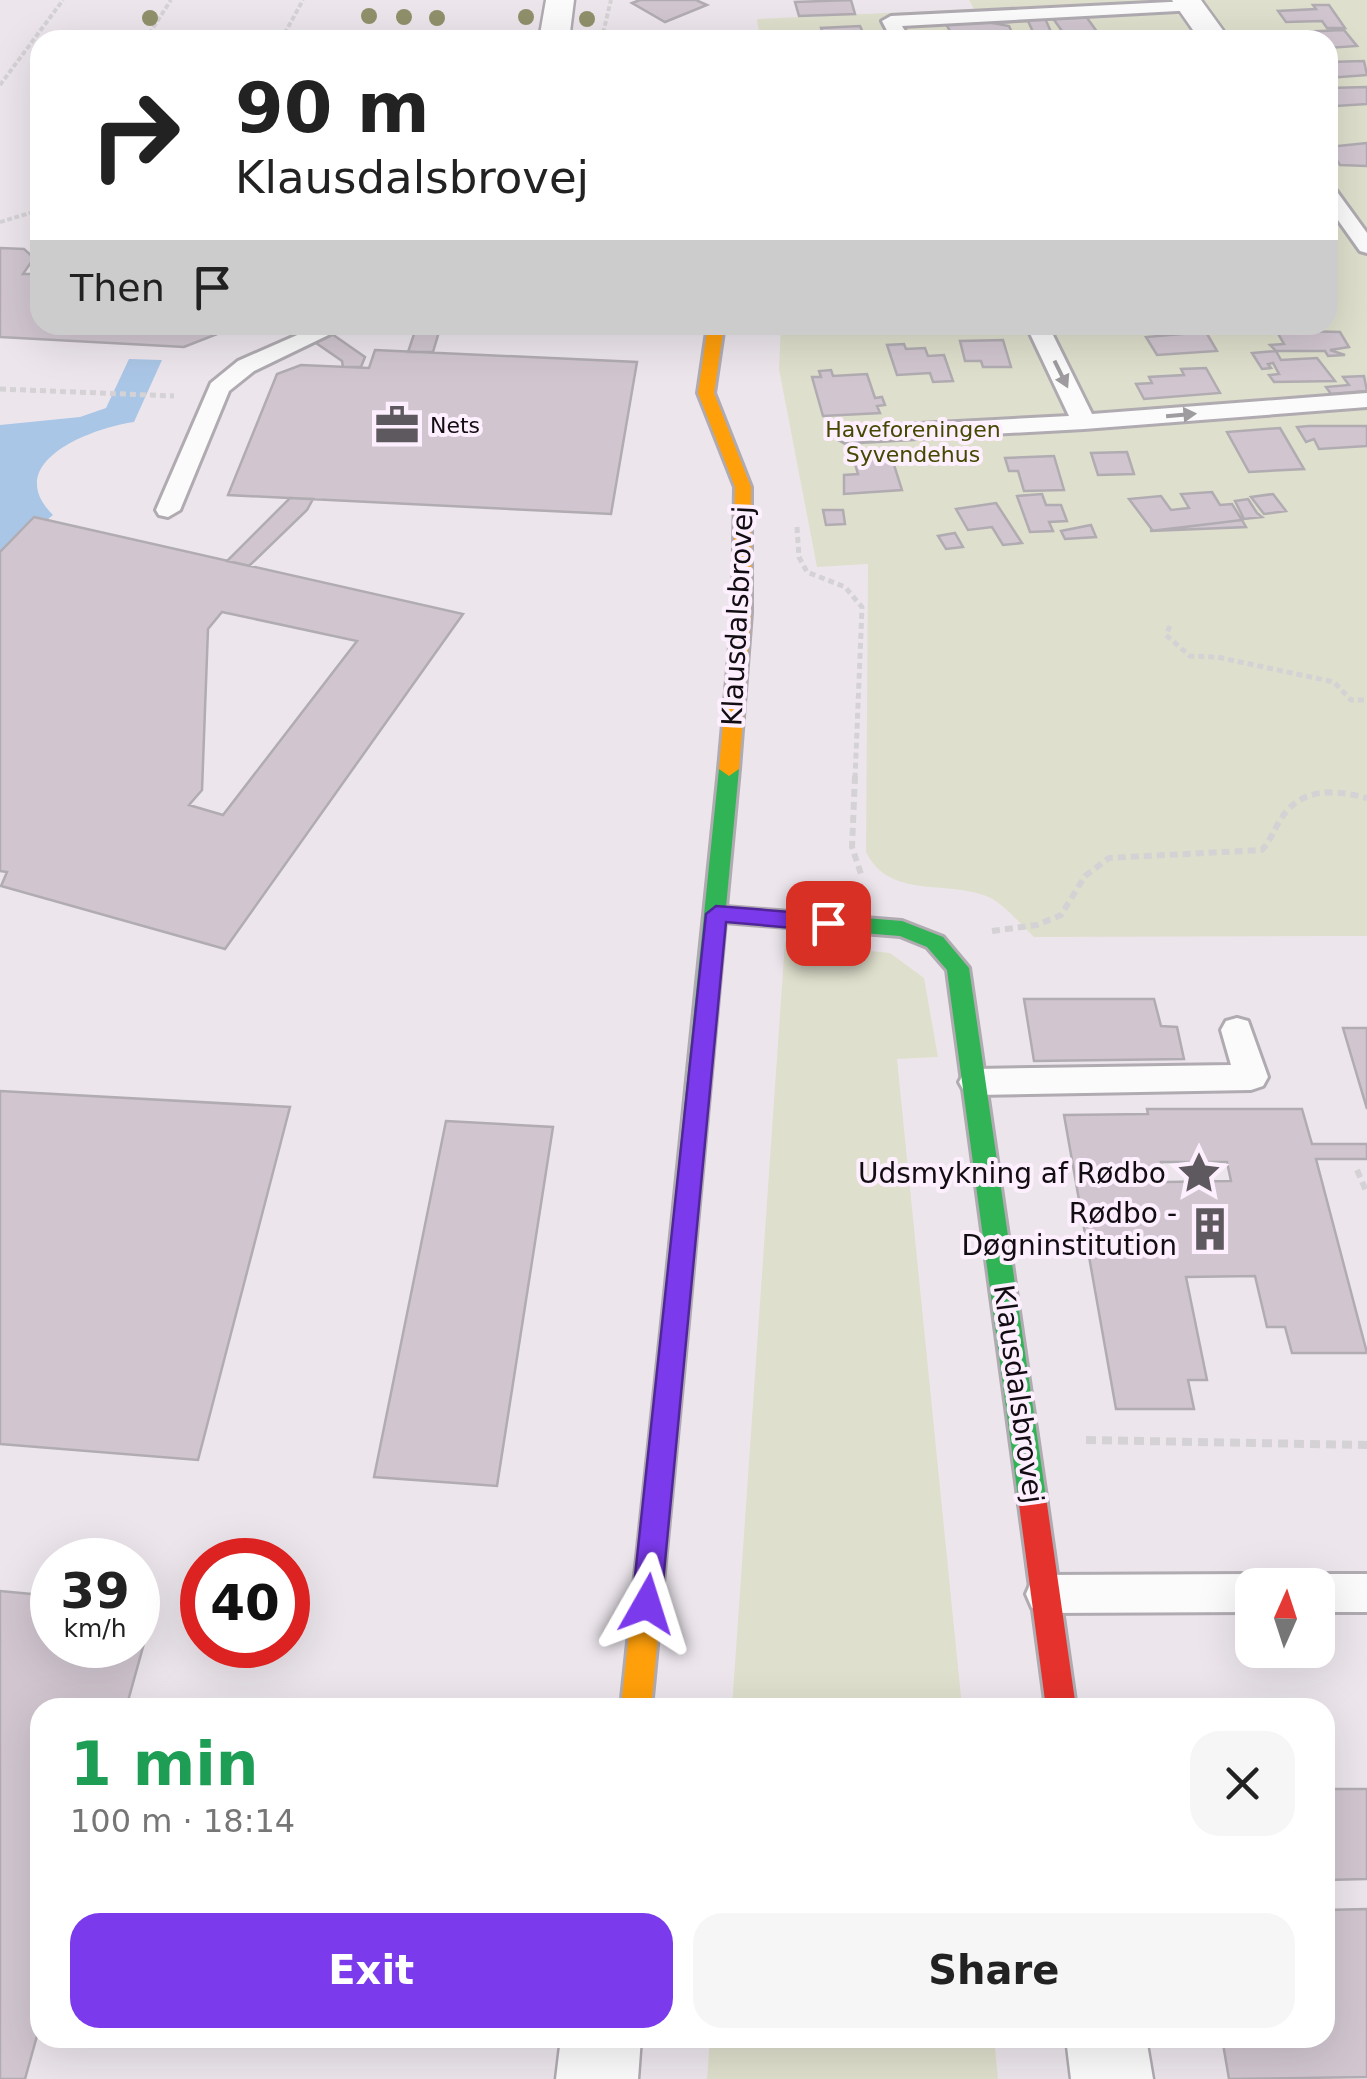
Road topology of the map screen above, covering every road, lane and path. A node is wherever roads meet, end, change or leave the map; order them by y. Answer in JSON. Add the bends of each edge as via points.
{"nodes":[{"id":1,"x":63,"y":0,"type":"edge"},
{"id":2,"x":171,"y":0,"type":"edge"},
{"id":3,"x":303,"y":0,"type":"edge"},
{"id":4,"x":560,"y":0,"type":"edge"},
{"id":5,"x":611,"y":0,"type":"edge"},
{"id":6,"x":1188,"y":3,"type":"edge"},
{"id":7,"x":41,"y":30,"type":"edge"},
{"id":8,"x":152,"y":30,"type":"edge"},
{"id":9,"x":286,"y":30,"type":"edge"},
{"id":10,"x":556,"y":30,"type":"edge"},
{"id":11,"x":604,"y":30,"type":"edge"},
{"id":12,"x":895,"y":30,"type":"edge"},
{"id":13,"x":1208,"y":30,"type":"edge"},
{"id":14,"x":30,"y":45,"type":"edge"},
{"id":15,"x":0,"y":86,"type":"edge"},
{"id":16,"x":1338,"y":207,"type":"edge"},
{"id":17,"x":30,"y":213,"type":"edge"},
{"id":18,"x":0,"y":222,"type":"edge"},
{"id":19,"x":1367,"y":247,"type":"edge"},
{"id":20,"x":316,"y":335,"type":"edge"},
{"id":21,"x":715,"y":335,"type":"edge"},
{"id":22,"x":1042,"y":335,"type":"edge"},
{"id":23,"x":0,"y":389,"type":"edge"},
{"id":24,"x":151,"y":394,"type":"dead end"},
{"id":25,"x":1367,"y":400,"type":"edge"},
{"id":26,"x":1084,"y":422,"type":"junction"},
{"id":27,"x":845,"y":435,"type":"dead end"},
{"id":28,"x":168,"y":510,"type":"dead end"},
{"id":29,"x":797,"y":524,"type":"dead end"},
{"id":30,"x":1170,"y":626,"type":"dead end"},
{"id":31,"x":1367,"y":700,"type":"edge"},
{"id":32,"x":1367,"y":798,"type":"edge"},
{"id":33,"x":870,"y":882,"type":"dead end"},
{"id":34,"x":716,"y":914,"type":"junction"},
{"id":35,"x":980,"y":921,"type":"dead end"},
{"id":36,"x":990,"y":931,"type":"junction"},
{"id":37,"x":992,"y":950,"type":"dead end"},
{"id":38,"x":1238,"y":1030,"type":"dead end"},
{"id":39,"x":976,"y":1082,"type":"junction"},
{"id":40,"x":1357,"y":1170,"type":"dead end"},
{"id":41,"x":1367,"y":1193,"type":"edge"},
{"id":42,"x":1025,"y":1439,"type":"junction"},
{"id":43,"x":1367,"y":1445,"type":"edge"},
{"id":44,"x":1367,"y":1592,"type":"edge"},
{"id":45,"x":1235,"y":1593,"type":"edge"},
{"id":46,"x":1335,"y":1593,"type":"edge"},
{"id":47,"x":1046,"y":1594,"type":"junction"},
{"id":48,"x":637,"y":1698,"type":"edge"},
{"id":49,"x":1060,"y":1698,"type":"edge"},
{"id":50,"x":600,"y":2048,"type":"edge"},
{"id":51,"x":1107,"y":2048,"type":"edge"},
{"id":52,"x":596,"y":2079,"type":"edge"},
{"id":53,"x":1112,"y":2079,"type":"edge"}],
"edges":[{"from":1,"to":7,"type":"path"},
{"from":2,"to":8,"type":"path"},
{"from":3,"to":9,"type":"path"},
{"from":4,"to":10,"type":"street"},
{"from":5,"to":11,"type":"path"},
{"from":6,"to":12,"type":"lane","via":[[891,21]]},
{"from":6,"to":13,"type":"street"},
{"from":14,"to":15,"type":"path"},
{"from":16,"to":19,"type":"lane"},
{"from":17,"to":18,"type":"path"},
{"from":20,"to":28,"type":"lane","via":[[246,366],[218,388]]},
{"from":21,"to":34,"type":"street","name":"Klausdalsbrovej","via":[[706,393],[743,487],[742,613]]},
{"from":22,"to":26,"type":"lane","one_way":true},
{"from":23,"to":24,"type":"path"},
{"from":26,"to":25,"type":"lane","one_way":true},
{"from":26,"to":27,"type":"lane"},
{"from":29,"to":33,"type":"path","via":[[806,572],[845,587],[862,606],[852,847],[858,874]]},
{"from":30,"to":31,"type":"path","via":[[1166,635],[1190,656],[1334,682],[1352,700]]},
{"from":32,"to":36,"type":"path","via":[[1325,788],[1309,792],[1290,806],[1262,850],[1109,858],[1085,876],[1061,915]]},
{"from":34,"to":39,"type":"street","name":"Klausdalsbrovej","via":[[902,929],[935,942],[958,968]]},
{"from":34,"to":48,"type":"street","name":"Klausdalsbrovej"},
{"from":35,"to":36,"type":"path"},
{"from":36,"to":37,"type":"path"},
{"from":38,"to":39,"type":"lane","via":[[1251,1077]]},
{"from":39,"to":42,"type":"street","name":"Klausdalsbrovej"},
{"from":40,"to":41,"type":"path"},
{"from":42,"to":43,"type":"path"},
{"from":42,"to":47,"type":"street","name":"Klausdalsbrovej"},
{"from":44,"to":46,"type":"lane"},
{"from":45,"to":47,"type":"lane"},
{"from":47,"to":49,"type":"street","name":"Klausdalsbrovej"},
{"from":50,"to":52,"type":"street"},
{"from":51,"to":53,"type":"street"}]}
